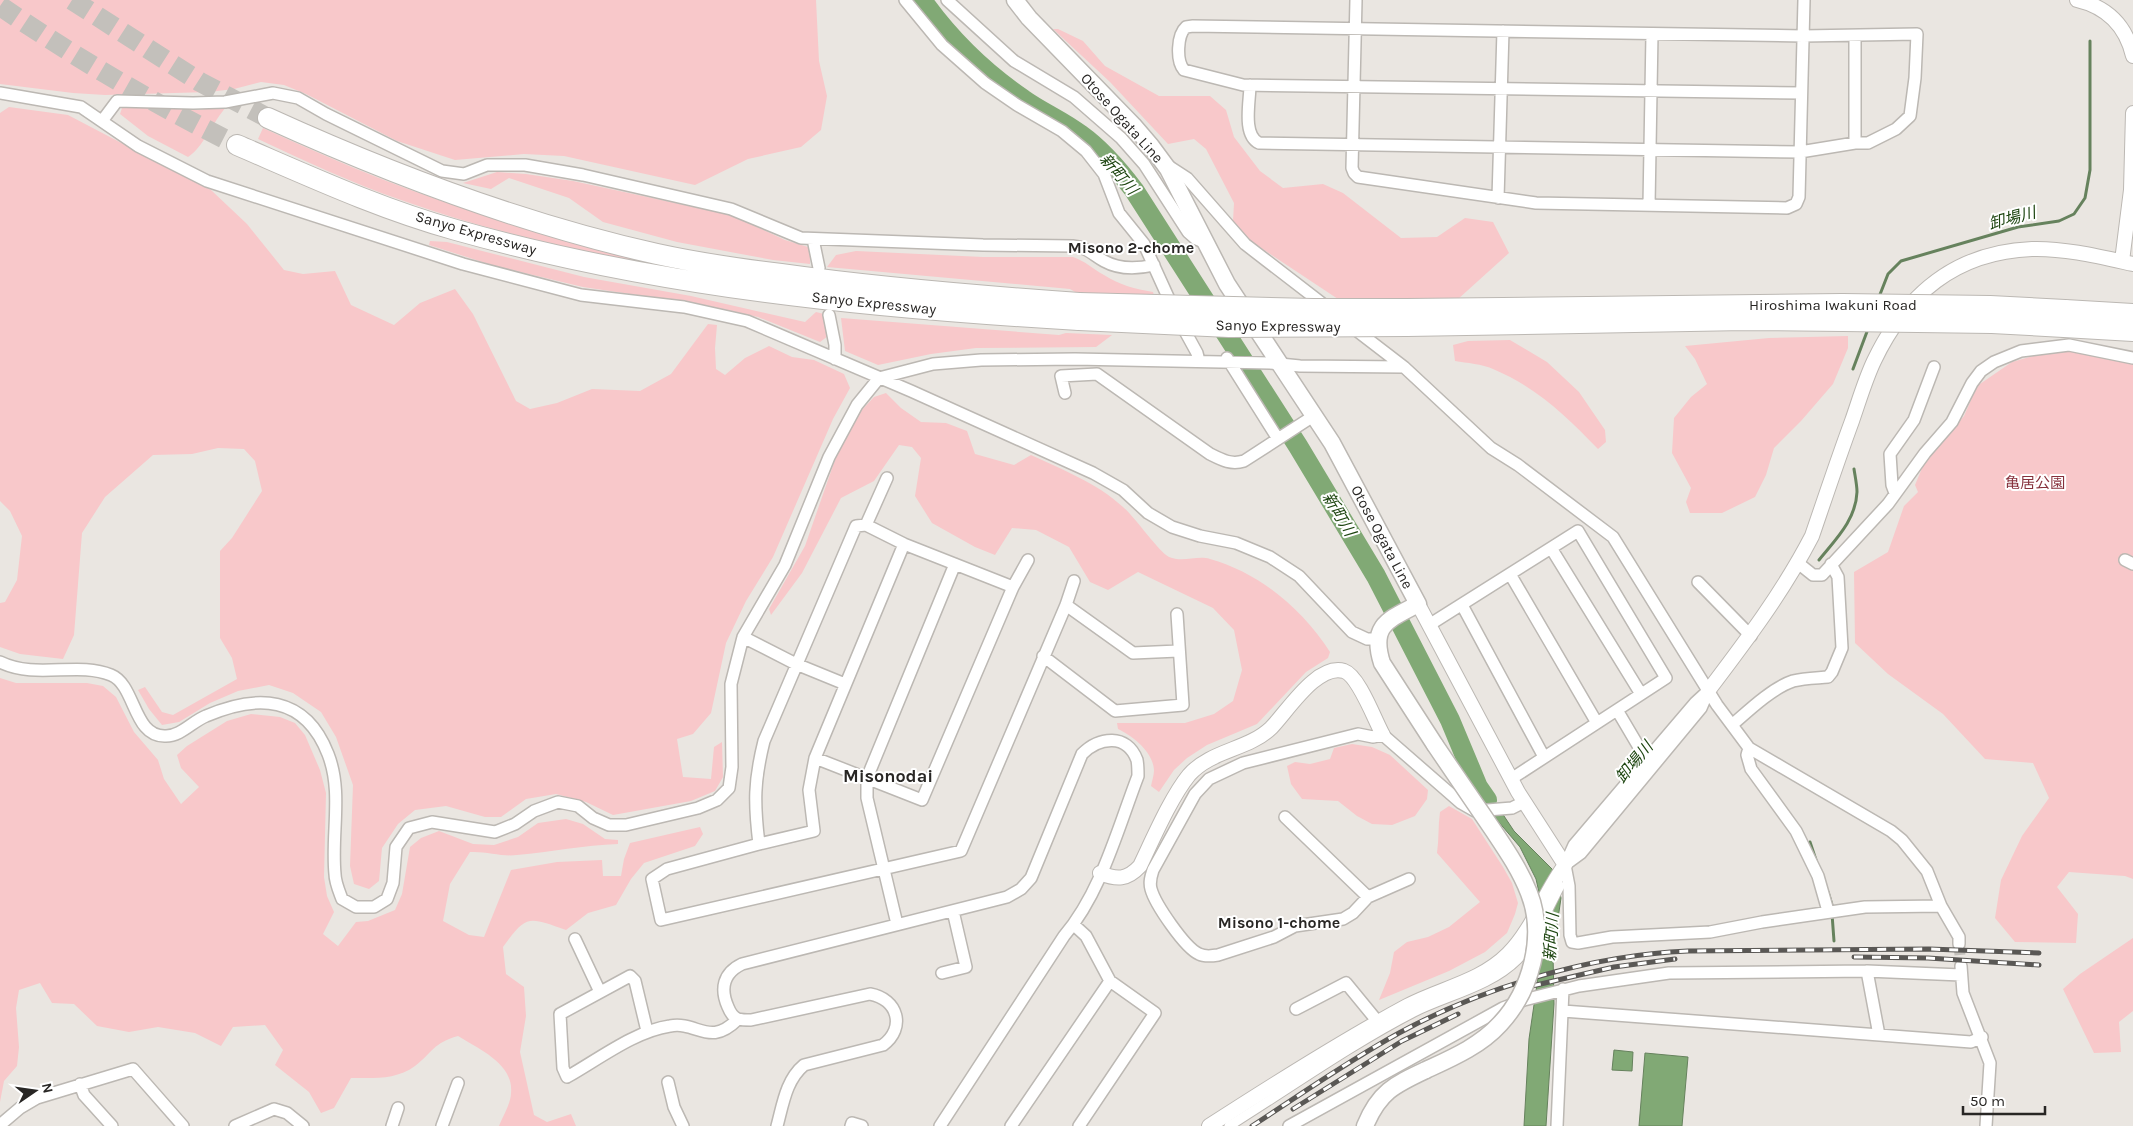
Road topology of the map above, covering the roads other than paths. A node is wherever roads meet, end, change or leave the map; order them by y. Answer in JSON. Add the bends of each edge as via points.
{"nodes":[{"id":1,"x":905,"y":0,"type":"edge"},
{"id":2,"x":947,"y":0,"type":"edge"},
{"id":3,"x":1015,"y":0,"type":"edge"},
{"id":4,"x":1356,"y":0,"type":"edge"},
{"id":5,"x":1804,"y":0,"type":"edge"},
{"id":6,"x":2077,"y":0,"type":"edge"},
{"id":7,"x":1355,"y":29,"type":"junction"},
{"id":8,"x":1503,"y":32,"type":"junction"},
{"id":9,"x":1652,"y":34,"type":"junction"},
{"id":10,"x":1803,"y":36,"type":"junction"},
{"id":11,"x":1855,"y":36,"type":"junction"},
{"id":12,"x":2133,"y":56,"type":"edge"},
{"id":13,"x":1250,"y":85,"type":"junction"},
{"id":14,"x":1354,"y":86,"type":"junction"},
{"id":15,"x":1501,"y":89,"type":"junction"},
{"id":16,"x":1651,"y":91,"type":"junction"},
{"id":17,"x":0,"y":93,"type":"edge"},
{"id":18,"x":1801,"y":93,"type":"junction"},
{"id":19,"x":2133,"y":114,"type":"edge"},
{"id":20,"x":268,"y":118,"type":"tunnel mouth"},
{"id":21,"x":102,"y":121,"type":"junction"},
{"id":22,"x":1855,"y":143,"type":"junction"},
{"id":23,"x":1353,"y":144,"type":"junction"},
{"id":24,"x":237,"y":145,"type":"tunnel mouth"},
{"id":25,"x":1500,"y":147,"type":"junction"},
{"id":26,"x":1650,"y":149,"type":"junction"},
{"id":27,"x":1800,"y":152,"type":"junction"},
{"id":28,"x":1162,"y":161,"type":"junction"},
{"id":29,"x":1498,"y":198,"type":"junction"},
{"id":30,"x":1649,"y":205,"type":"junction"},
{"id":31,"x":813,"y":239,"type":"junction"},
{"id":32,"x":1207,"y":243,"type":"junction"},
{"id":33,"x":2127,"y":262,"type":"edge"},
{"id":34,"x":1154,"y":265,"type":"junction"},
{"id":35,"x":819,"y":268,"type":"dead end"},
{"id":36,"x":1079,"y":311,"type":"junction"},
{"id":37,"x":2133,"y":314,"type":"edge"},
{"id":38,"x":829,"y":315,"type":"dead end"},
{"id":39,"x":1527,"y":318,"type":"junction"},
{"id":40,"x":2064,"y":318,"type":"junction"},
{"id":41,"x":2133,"y":331,"type":"edge"},
{"id":42,"x":2133,"y":358,"type":"edge"},
{"id":43,"x":835,"y":359,"type":"junction"},
{"id":44,"x":1230,"y":360,"type":"junction"},
{"id":45,"x":1199,"y":361,"type":"junction"},
{"id":46,"x":1275,"y":363,"type":"junction"},
{"id":47,"x":1404,"y":367,"type":"junction"},
{"id":48,"x":1934,"y":367,"type":"dead end"},
{"id":49,"x":879,"y":378,"type":"junction"},
{"id":50,"x":1065,"y":393,"type":"dead end"},
{"id":51,"x":1311,"y":417,"type":"junction"},
{"id":52,"x":1279,"y":438,"type":"junction"},
{"id":53,"x":887,"y":478,"type":"dead end"},
{"id":54,"x":1895,"y":492,"type":"junction"},
{"id":55,"x":866,"y":525,"type":"junction"},
{"id":56,"x":904,"y":544,"type":"junction"},
{"id":57,"x":1551,"y":548,"type":"junction"},
{"id":58,"x":1028,"y":560,"type":"dead end"},
{"id":59,"x":1798,"y":563,"type":"junction"},
{"id":60,"x":955,"y":564,"type":"junction"},
{"id":61,"x":1831,"y":564,"type":"junction"},
{"id":62,"x":1510,"y":574,"type":"junction"},
{"id":63,"x":1074,"y":581,"type":"dead end"},
{"id":64,"x":1698,"y":582,"type":"dead end"},
{"id":65,"x":1013,"y":587,"type":"junction"},
{"id":66,"x":1066,"y":605,"type":"junction"},
{"id":67,"x":1462,"y":605,"type":"junction"},
{"id":68,"x":1415,"y":606,"type":"junction"},
{"id":69,"x":1177,"y":614,"type":"dead end"},
{"id":70,"x":1429,"y":625,"type":"junction"},
{"id":71,"x":1751,"y":636,"type":"junction"},
{"id":72,"x":743,"y":637,"type":"junction"},
{"id":73,"x":1378,"y":639,"type":"junction"},
{"id":74,"x":1178,"y":651,"type":"junction"},
{"id":75,"x":1044,"y":656,"type":"junction"},
{"id":76,"x":0,"y":662,"type":"edge"},
{"id":77,"x":796,"y":664,"type":"junction"},
{"id":78,"x":845,"y":684,"type":"junction"},
{"id":79,"x":1708,"y":691,"type":"junction"},
{"id":80,"x":1641,"y":694,"type":"junction"},
{"id":81,"x":1617,"y":710,"type":"junction"},
{"id":82,"x":1596,"y":723,"type":"junction"},
{"id":83,"x":1732,"y":725,"type":"junction"},
{"id":84,"x":1383,"y":735,"type":"junction"},
{"id":85,"x":1749,"y":748,"type":"junction"},
{"id":86,"x":1544,"y":757,"type":"junction"},
{"id":87,"x":815,"y":758,"type":"junction"},
{"id":88,"x":1648,"y":758,"type":"junction"},
{"id":89,"x":867,"y":778,"type":"junction"},
{"id":90,"x":1511,"y":779,"type":"junction"},
{"id":91,"x":1520,"y":804,"type":"junction"},
{"id":92,"x":1285,"y":817,"type":"dead end"},
{"id":93,"x":759,"y":844,"type":"junction"},
{"id":94,"x":883,"y":870,"type":"junction"},
{"id":95,"x":1100,"y":873,"type":"junction"},
{"id":96,"x":1561,"y":875,"type":"junction"},
{"id":97,"x":1409,"y":879,"type":"dead end"},
{"id":98,"x":1368,"y":897,"type":"junction"},
{"id":99,"x":1941,"y":906,"type":"junction"},
{"id":100,"x":1828,"y":911,"type":"junction"},
{"id":101,"x":953,"y":912,"type":"junction"},
{"id":102,"x":897,"y":924,"type":"junction"},
{"id":103,"x":1074,"y":925,"type":"junction"},
{"id":104,"x":575,"y":939,"type":"dead end"},
{"id":105,"x":1959,"y":944,"type":"tunnel mouth"},
{"id":106,"x":1867,"y":971,"type":"junction"},
{"id":107,"x":942,"y":973,"type":"dead end"},
{"id":108,"x":1110,"y":981,"type":"junction"},
{"id":109,"x":1559,"y":990,"type":"junction"},
{"id":110,"x":600,"y":992,"type":"junction"},
{"id":111,"x":1296,"y":1009,"type":"dead end"},
{"id":112,"x":1563,"y":1010,"type":"junction"},
{"id":113,"x":738,"y":1019,"type":"junction"},
{"id":114,"x":1378,"y":1022,"type":"junction"},
{"id":115,"x":647,"y":1031,"type":"junction"},
{"id":116,"x":1879,"y":1035,"type":"junction"},
{"id":117,"x":1982,"y":1038,"type":"junction"},
{"id":118,"x":668,"y":1082,"type":"dead end"},
{"id":119,"x":458,"y":1083,"type":"dead end"},
{"id":120,"x":80,"y":1084,"type":"junction"},
{"id":121,"x":398,"y":1108,"type":"dead end"},
{"id":122,"x":0,"y":1125,"type":"edge"},
{"id":123,"x":112,"y":1126,"type":"edge"},
{"id":124,"x":183,"y":1126,"type":"edge"},
{"id":125,"x":235,"y":1126,"type":"edge"},
{"id":126,"x":303,"y":1126,"type":"edge"},
{"id":127,"x":392,"y":1126,"type":"edge"},
{"id":128,"x":442,"y":1126,"type":"edge"},
{"id":129,"x":683,"y":1126,"type":"edge"},
{"id":130,"x":777,"y":1126,"type":"edge"},
{"id":131,"x":851,"y":1126,"type":"edge"},
{"id":132,"x":862,"y":1126,"type":"edge"},
{"id":133,"x":940,"y":1126,"type":"edge"},
{"id":134,"x":1011,"y":1126,"type":"edge"},
{"id":135,"x":1079,"y":1126,"type":"edge"},
{"id":136,"x":1210,"y":1126,"type":"edge"},
{"id":137,"x":1229,"y":1126,"type":"edge"},
{"id":138,"x":1289,"y":1126,"type":"edge"},
{"id":139,"x":1365,"y":1126,"type":"edge"},
{"id":140,"x":1558,"y":1126,"type":"edge"},
{"id":141,"x":1986,"y":1126,"type":"edge"}],
"edges":[{"from":1,"to":34,"type":"street","via":[[942,45],[985,83],[1062,131],[1086,151],[1104,174],[1119,213],[1144,244]]},
{"from":2,"to":32,"type":"street","via":[[1014,61],[1074,97],[1110,127],[1144,164],[1188,232]]},
{"from":3,"to":28,"type":"main road","name":"Otose Ogata Line","via":[[1133,125]]},
{"from":4,"to":7,"type":"street"},
{"from":5,"to":10,"type":"street"},
{"from":6,"to":12,"type":"street","via":[[2090,3],[2110,16],[2126,34]]},
{"from":7,"to":8,"type":"street"},
{"from":7,"to":13,"type":"street","via":[[1193,26],[1183,29],[1179,61],[1184,70]]},
{"from":7,"to":14,"type":"street"},
{"from":8,"to":9,"type":"street"},
{"from":8,"to":15,"type":"street"},
{"from":9,"to":10,"type":"street"},
{"from":9,"to":16,"type":"street"},
{"from":10,"to":11,"type":"street"},
{"from":10,"to":18,"type":"street"},
{"from":11,"to":22,"type":"street"},
{"from":11,"to":22,"type":"street","via":[[1917,34],[1910,116],[1882,138]]},
{"from":13,"to":14,"type":"street"},
{"from":13,"to":23,"type":"street","via":[[1249,130],[1256,142]]},
{"from":14,"to":15,"type":"street"},
{"from":14,"to":23,"type":"street"},
{"from":15,"to":16,"type":"street"},
{"from":15,"to":25,"type":"street"},
{"from":16,"to":18,"type":"street"},
{"from":16,"to":26,"type":"street"},
{"from":17,"to":21,"type":"street","via":[[81,107]]},
{"from":18,"to":27,"type":"street"},
{"from":19,"to":33,"type":"street"},
{"from":20,"to":36,"type":"highway","name":"Sanyo Expressway","via":[[345,153],[492,209],[657,254],[853,284]]},
{"from":21,"to":31,"type":"street","via":[[117,101],[224,102],[273,93],[298,98],[442,171],[464,174],[487,165],[525,165],[583,174],[731,209],[781,231]]},
{"from":21,"to":43,"type":"street","via":[[138,146],[207,181],[464,264],[581,295],[684,307],[747,321]]},
{"from":22,"to":27,"type":"street"},
{"from":23,"to":25,"type":"street"},
{"from":23,"to":29,"type":"street","via":[[1352,168],[1358,177]]},
{"from":24,"to":36,"type":"highway","name":"Sanyo Expressway","via":[[365,199],[454,229],[548,253],[716,285],[882,305]]},
{"from":25,"to":26,"type":"street"},
{"from":25,"to":29,"type":"street"},
{"from":26,"to":27,"type":"street"},
{"from":26,"to":30,"type":"street"},
{"from":27,"to":30,"type":"street","via":[[1798,199],[1791,208]]},
{"from":28,"to":32,"type":"main road","name":"Otose Ogata Line"},
{"from":28,"to":47,"type":"street","via":[[1187,178],[1245,244]]},
{"from":29,"to":30,"type":"street","via":[[1536,203]]},
{"from":31,"to":34,"type":"street","via":[[1073,246],[1084,247],[1104,261],[1120,267]]},
{"from":31,"to":35,"type":"street"},
{"from":32,"to":46,"type":"main road","name":"Otose Ogata Line"},
{"from":33,"to":59,"type":"street","via":[[2034,249],[2010,251],[1980,258],[1928,285],[1898,319],[1873,361],[1812,536]]},
{"from":34,"to":45,"type":"street"},
{"from":36,"to":39,"type":"highway","name":"Sanyo Expressway","bridge":true,"via":[[1229,326],[1305,327]]},
{"from":36,"to":39,"type":"highway","name":"Sanyo Expressway","bridge":true,"via":[[1486,307]]},
{"from":37,"to":40,"type":"highway","name":"Hiroshima Iwakuni Road"},
{"from":38,"to":43,"type":"street"},
{"from":39,"to":40,"type":"highway","name":"Hiroshima Iwakuni Road","bridge":true,"via":[[1842,312],[1992,323]]},
{"from":40,"to":41,"type":"highway","name":"Hiroshima Iwakuni Road"},
{"from":42,"to":54,"type":"street","via":[[2069,345],[2021,351],[1994,362],[1976,377],[1952,422]]},
{"from":43,"to":49,"type":"street"},
{"from":44,"to":45,"type":"street"},
{"from":44,"to":46,"type":"street"},
{"from":44,"to":52,"type":"street"},
{"from":45,"to":49,"type":"street","via":[[982,360],[933,364]]},
{"from":46,"to":47,"type":"street"},
{"from":46,"to":51,"type":"main road","name":"Otose Ogata Line"},
{"from":47,"to":79,"type":"street","via":[[1491,448],[1613,537]]},
{"from":48,"to":54,"type":"street","via":[[1914,420],[1890,454]]},
{"from":49,"to":72,"type":"street","via":[[857,405],[829,457],[785,565]]},
{"from":49,"to":73,"type":"street","via":[[1093,473],[1122,490],[1148,514],[1172,527],[1236,543],[1270,557],[1299,576],[1352,632],[1367,639]]},
{"from":50,"to":52,"type":"street","via":[[1061,376],[1097,374],[1210,454],[1227,462],[1244,462]]},
{"from":51,"to":52,"type":"street"},
{"from":51,"to":68,"type":"main road","name":"Otose Ogata Line","via":[[1340,457]]},
{"from":53,"to":55,"type":"street"},
{"from":54,"to":61,"type":"street","via":[[1888,504]]},
{"from":55,"to":56,"type":"street"},
{"from":55,"to":77,"type":"street","via":[[856,526]]},
{"from":56,"to":60,"type":"street"},
{"from":56,"to":78,"type":"street"},
{"from":57,"to":62,"type":"street"},
{"from":57,"to":80,"type":"street"},
{"from":57,"to":80,"type":"street","via":[[1578,531],[1666,678]]},
{"from":58,"to":65,"type":"street"},
{"from":59,"to":61,"type":"street","via":[[1814,575],[1822,574]]},
{"from":59,"to":71,"type":"street"},
{"from":60,"to":65,"type":"street"},
{"from":60,"to":89,"type":"street"},
{"from":61,"to":83,"type":"street","via":[[1838,577],[1842,648],[1832,672],[1828,677],[1786,684]]},
{"from":62,"to":67,"type":"street"},
{"from":62,"to":82,"type":"street"},
{"from":63,"to":66,"type":"street"},
{"from":64,"to":71,"type":"street"},
{"from":65,"to":89,"type":"street","via":[[922,800]]},
{"from":66,"to":74,"type":"street","via":[[1133,653]]},
{"from":66,"to":75,"type":"street"},
{"from":67,"to":70,"type":"street"},
{"from":67,"to":86,"type":"street"},
{"from":68,"to":70,"type":"street"},
{"from":68,"to":73,"type":"main road","name":"Otose Ogata Line","via":[[1386,622],[1378,632]]},
{"from":69,"to":74,"type":"street"},
{"from":70,"to":90,"type":"street"},
{"from":71,"to":79,"type":"street"},
{"from":72,"to":76,"type":"street","via":[[731,684],[729,788],[717,800],[698,808],[626,825],[609,825],[578,806],[558,802],[495,832],[432,822],[410,828],[396,847],[393,882],[387,899],[374,906],[356,907],[342,899],[335,875],[336,793],[328,754],[311,724],[294,711],[270,702],[242,703],[205,716],[180,732],[166,736],[150,732],[113,675],[95,671],[31,671]]},
{"from":72,"to":77,"type":"street"},
{"from":73,"to":139,"type":"main road","bridge":true,"via":[[1382,663],[1518,868],[1535,911],[1536,931],[1528,977],[1518,1000],[1500,1024],[1455,1057],[1391,1088],[1372,1108]]},
{"from":74,"to":75,"type":"street","via":[[1182,705],[1115,712]]},
{"from":75,"to":94,"type":"street","via":[[961,851]]},
{"from":77,"to":78,"type":"street"},
{"from":77,"to":93,"type":"street","via":[[764,741],[756,772]]},
{"from":78,"to":87,"type":"street"},
{"from":79,"to":83,"type":"street"},
{"from":79,"to":88,"type":"street"},
{"from":79,"to":96,"type":"street","via":[[1702,708]]},
{"from":80,"to":81,"type":"street"},
{"from":81,"to":82,"type":"street"},
{"from":81,"to":88,"type":"street"},
{"from":82,"to":86,"type":"street"},
{"from":83,"to":85,"type":"street"},
{"from":84,"to":91,"type":"street","via":[[1461,803],[1475,811],[1512,808]]},
{"from":84,"to":95,"type":"street","via":[[1350,674],[1342,670],[1323,676],[1311,684],[1261,736],[1204,763],[1190,775],[1134,872],[1117,879]]},
{"from":84,"to":98,"type":"street","via":[[1358,734],[1274,754],[1243,763],[1209,779],[1195,794],[1150,879],[1151,890],[1186,945],[1199,954],[1209,956],[1274,937],[1303,924],[1343,919]]},
{"from":85,"to":99,"type":"street","via":[[1902,840],[1927,871]]},
{"from":85,"to":100,"type":"street","via":[[1747,755],[1751,769],[1796,831],[1818,876]]},
{"from":86,"to":90,"type":"street"},
{"from":87,"to":89,"type":"street"},
{"from":87,"to":93,"type":"street","via":[[808,790],[814,831]]},
{"from":88,"to":96,"type":"street","via":[[1574,845]]},
{"from":89,"to":94,"type":"street","via":[[867,798]]},
{"from":90,"to":91,"type":"street"},
{"from":91,"to":96,"type":"street"},
{"from":92,"to":98,"type":"street"},
{"from":93,"to":94,"type":"street","via":[[667,869],[652,879],[661,920]]},
{"from":94,"to":102,"type":"street"},
{"from":95,"to":101,"type":"street","via":[[1138,776],[1137,761],[1129,747],[1117,740],[1103,740],[1082,754],[1031,878],[1021,890]]},
{"from":95,"to":103,"type":"street"},
{"from":96,"to":100,"type":"street","via":[[1569,886],[1570,935],[1572,942],[1578,943],[1612,937],[1710,932]]},
{"from":96,"to":114,"type":"street","via":[[1509,954],[1483,974],[1410,1004]]},
{"from":96,"to":137,"type":"street","via":[[1528,945],[1518,959],[1496,976],[1382,1030]]},
{"from":97,"to":98,"type":"street"},
{"from":99,"to":100,"type":"street"},
{"from":99,"to":105,"type":"street","via":[[1959,937]]},
{"from":101,"to":102,"type":"street"},
{"from":101,"to":107,"type":"street","via":[[966,968]]},
{"from":102,"to":113,"type":"street","via":[[733,968],[722,990],[731,1014]]},
{"from":103,"to":108,"type":"street","via":[[1086,936]]},
{"from":103,"to":133,"type":"street"},
{"from":104,"to":110,"type":"street"},
{"from":106,"to":109,"type":"street","via":[[1669,973]]},
{"from":106,"to":116,"type":"street"},
{"from":106,"to":117,"type":"street","via":[[1961,970],[1967,1005]]},
{"from":108,"to":134,"type":"street"},
{"from":108,"to":135,"type":"street","via":[[1155,1013]]},
{"from":109,"to":112,"type":"street"},
{"from":109,"to":138,"type":"street","via":[[1503,1008],[1467,1026]]},
{"from":110,"to":115,"type":"street","via":[[630,976],[635,981]]},
{"from":110,"to":115,"type":"street","via":[[560,1014],[563,1068],[568,1077]]},
{"from":111,"to":114,"type":"street","via":[[1346,982]]},
{"from":112,"to":116,"type":"street"},
{"from":112,"to":140,"type":"street"},
{"from":113,"to":115,"type":"street","via":[[730,1027],[707,1034],[673,1025]]},
{"from":113,"to":130,"type":"street","via":[[750,1020],[870,994],[880,996],[891,1005],[897,1019],[894,1034],[883,1045],[804,1065],[794,1073]]},
{"from":114,"to":136,"type":"street"},
{"from":116,"to":117,"type":"street","via":[[1971,1042]]},
{"from":117,"to":141,"type":"street","via":[[1990,1063]]},
{"from":118,"to":129,"type":"street"},
{"from":119,"to":128,"type":"street"},
{"from":120,"to":122,"type":"street","via":[[37,1098]]},
{"from":120,"to":123,"type":"street","via":[[84,1095]]},
{"from":120,"to":124,"type":"street","via":[[133,1069]]},
{"from":121,"to":127,"type":"street"},
{"from":125,"to":126,"type":"street","via":[[274,1108],[288,1113]]},
{"from":131,"to":132,"type":"street","via":[[852,1123]]}]}
